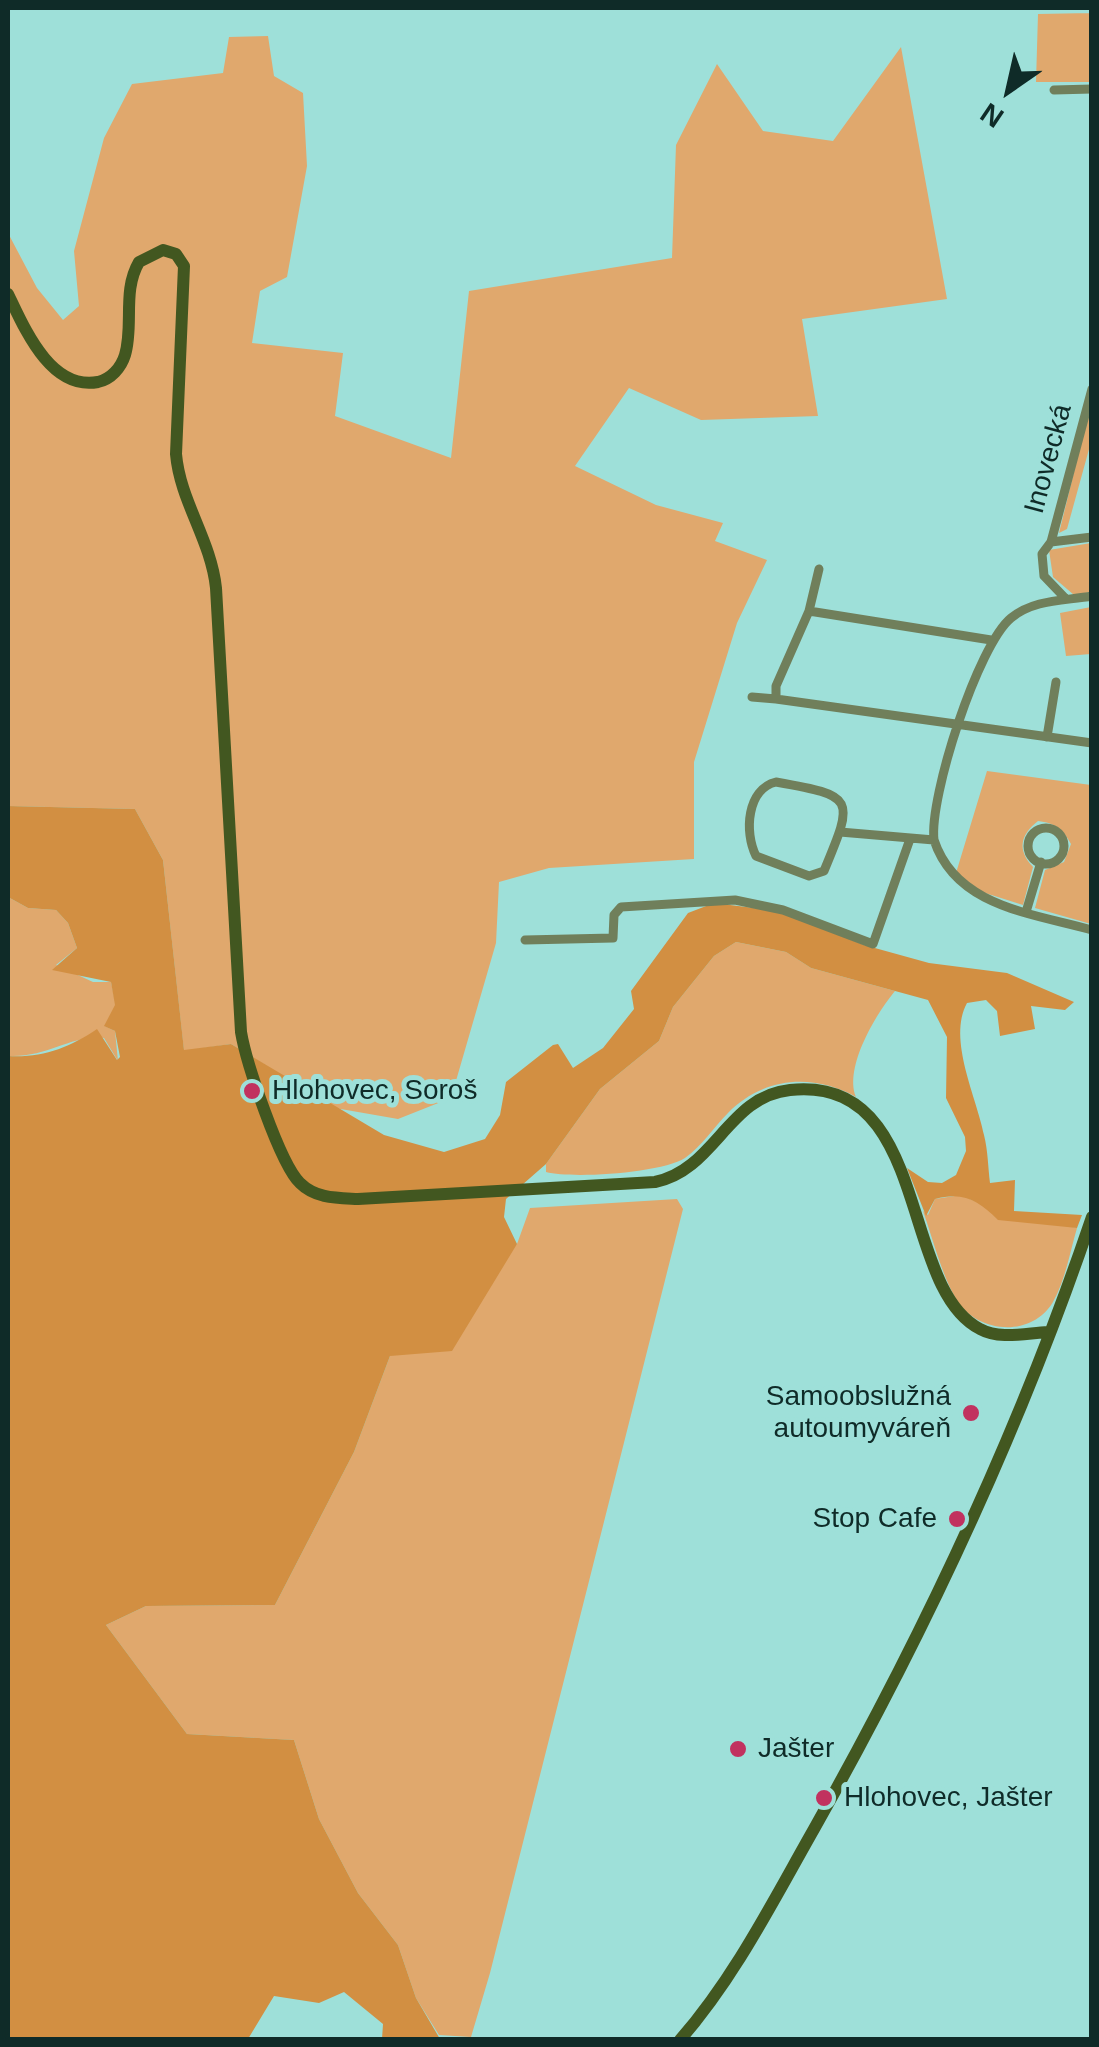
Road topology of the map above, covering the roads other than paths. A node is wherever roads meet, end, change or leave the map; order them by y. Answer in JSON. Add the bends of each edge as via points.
{"nodes":[{"id":1,"x":1092,"y":89,"type":"edge"},
{"id":2,"x":1054,"y":90,"type":"dead end"},
{"id":3,"x":8,"y":294,"type":"edge"},
{"id":4,"x":1092,"y":389,"type":"edge"},
{"id":5,"x":1092,"y":536,"type":"edge"},
{"id":6,"x":1051,"y":542,"type":"junction"},
{"id":7,"x":819,"y":569,"type":"dead end"},
{"id":8,"x":1047,"y":582,"type":"junction"},
{"id":9,"x":1092,"y":596,"type":"edge"},
{"id":10,"x":1069,"y":600,"type":"junction"},
{"id":11,"x":1038,"y":604,"type":"junction"},
{"id":12,"x":809,"y":611,"type":"junction"},
{"id":13,"x":992,"y":640,"type":"junction"},
{"id":14,"x":1056,"y":682,"type":"dead end"},
{"id":15,"x":752,"y":697,"type":"dead end"},
{"id":16,"x":776,"y":699,"type":"junction"},
{"id":17,"x":960,"y":725,"type":"junction"},
{"id":18,"x":1048,"y":737,"type":"junction"},
{"id":19,"x":1092,"y":743,"type":"edge"},
{"id":20,"x":840,"y":832,"type":"junction"},
{"id":21,"x":910,"y":839,"type":"junction"},
{"id":22,"x":934,"y":840,"type":"junction"},
{"id":23,"x":1040,"y":862,"type":"junction"},
{"id":24,"x":1026,"y":912,"type":"junction"},
{"id":25,"x":1092,"y":930,"type":"edge"},
{"id":26,"x":525,"y":940,"type":"dead end"},
{"id":27,"x":1092,"y":1217,"type":"edge"},
{"id":28,"x":1048,"y":1332,"type":"junction"},
{"id":29,"x":680,"y":2040,"type":"edge"}],
"edges":[{"from":1,"to":2,"type":"street"},
{"from":3,"to":28,"type":"main road","via":[[46,358],[66,376],[96,382],[116,372],[125,355],[130,282],[140,260],[163,250],[185,268],[176,454],[216,588],[240,1032],[301,1184],[323,1196],[358,1198],[661,1181],[698,1161],[762,1096],[820,1090],[860,1109],[882,1132],[946,1291],[966,1320],[997,1335]]},
{"from":4,"to":6,"type":"street","name":"Inovecká"},
{"from":5,"to":6,"type":"street"},
{"from":6,"to":8,"type":"street","name":"Inovecká","via":[[1041,568]]},
{"from":7,"to":12,"type":"street"},
{"from":8,"to":10,"type":"street"},
{"from":8,"to":11,"type":"street"},
{"from":9,"to":10,"type":"street"},
{"from":10,"to":11,"type":"street"},
{"from":11,"to":13,"type":"street","via":[[1012,617]]},
{"from":12,"to":13,"type":"street"},
{"from":12,"to":16,"type":"street"},
{"from":13,"to":17,"type":"street"},
{"from":14,"to":18,"type":"street"},
{"from":15,"to":16,"type":"street"},
{"from":16,"to":17,"type":"street"},
{"from":17,"to":18,"type":"street"},
{"from":17,"to":22,"type":"street","via":[[933,808]]},
{"from":18,"to":19,"type":"street"},
{"from":20,"to":20,"type":"street","via":[[846,812],[830,792],[776,782],[754,796],[749,843],[756,856],[809,876],[824,871]]},
{"from":20,"to":21,"type":"street"},
{"from":21,"to":22,"type":"street"},
{"from":21,"to":26,"type":"street","via":[[872,944],[767,906],[715,900],[622,906],[614,914],[613,938]]},
{"from":22,"to":24,"type":"street","via":[[948,872],[962,885]]},
{"from":23,"to":23,"type":"street","via":[[1029,840],[1041,828],[1052,829],[1064,849],[1052,862]]},
{"from":23,"to":24,"type":"street"},
{"from":24,"to":25,"type":"street"},
{"from":27,"to":28,"type":"main road"},
{"from":28,"to":29,"type":"main road","via":[[990,1480],[905,1662],[764,1919]]}]}
